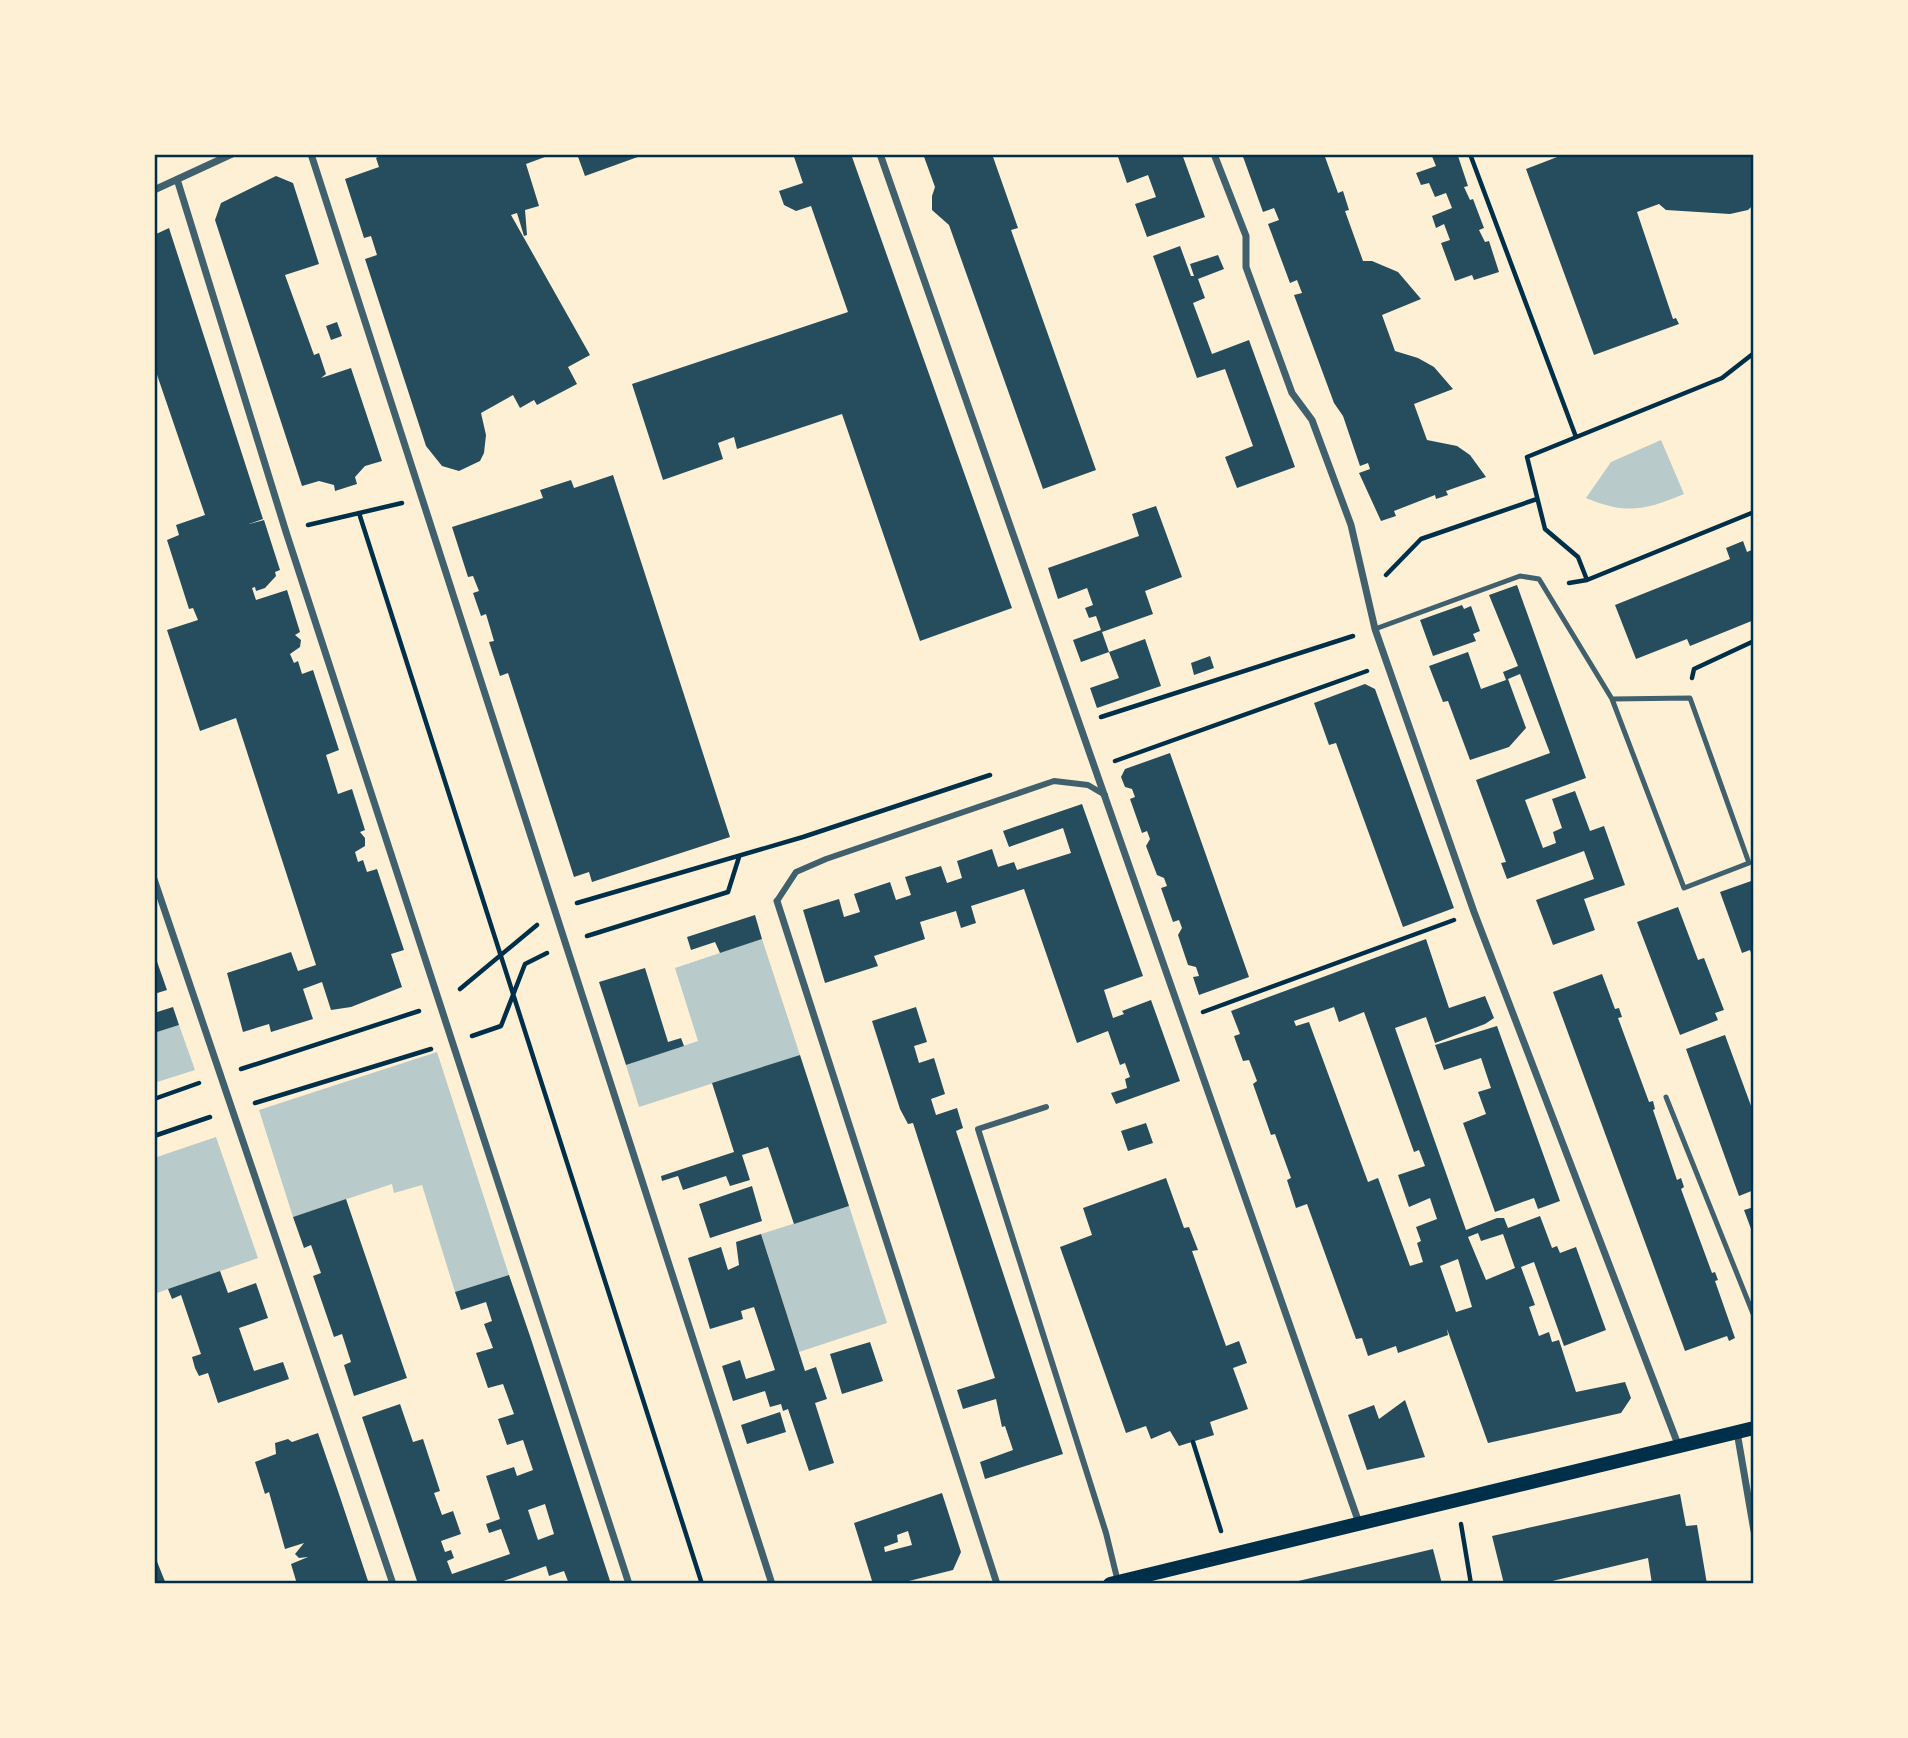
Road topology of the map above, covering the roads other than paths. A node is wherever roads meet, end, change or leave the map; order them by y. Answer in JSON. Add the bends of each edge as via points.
{"nodes":[{"id":1,"x":232,"y":154,"type":"edge"},
{"id":2,"x":311,"y":154,"type":"edge"},
{"id":3,"x":880,"y":154,"type":"edge"},
{"id":4,"x":1214,"y":154,"type":"edge"},
{"id":5,"x":177,"y":179,"type":"junction"},
{"id":6,"x":154,"y":190,"type":"edge"},
{"id":7,"x":1375,"y":629,"type":"junction"},
{"id":8,"x":1612,"y":699,"type":"junction"},
{"id":9,"x":1106,"y":795,"type":"junction"},
{"id":10,"x":154,"y":878,"type":"edge"},
{"id":11,"x":777,"y":901,"type":"joint"},
{"id":12,"x":1667,"y":1097,"type":"dead end"},
{"id":13,"x":1046,"y":1107,"type":"dead end"},
{"id":14,"x":1754,"y":1316,"type":"edge"},
{"id":15,"x":1754,"y":1428,"type":"edge"},
{"id":16,"x":1737,"y":1433,"type":"junction"},
{"id":17,"x":1679,"y":1448,"type":"junction"},
{"id":18,"x":1359,"y":1523,"type":"junction"},
{"id":19,"x":1754,"y":1531,"type":"edge"},
{"id":20,"x":1114,"y":1583,"type":"edge"},
{"id":21,"x":393,"y":1584,"type":"edge"},
{"id":22,"x":629,"y":1584,"type":"edge"},
{"id":23,"x":772,"y":1584,"type":"edge"},
{"id":24,"x":998,"y":1584,"type":"edge"}],
"edges":[{"from":1,"to":5,"type":"street"},
{"from":2,"to":23,"type":"street"},
{"from":3,"to":9,"type":"street"},
{"from":4,"to":7,"type":"street","via":[[1246,236],[1246,267],[1292,393],[1312,420],[1351,525]]},
{"from":5,"to":6,"type":"street"},
{"from":5,"to":22,"type":"street","via":[[286,532]]},
{"from":7,"to":8,"type":"lane","via":[[1520,576],[1539,579]]},
{"from":7,"to":17,"type":"street","via":[[1474,912]]},
{"from":8,"to":8,"type":"lane","via":[[1684,888],[1749,863],[1690,698]]},
{"from":9,"to":11,"type":"street","via":[[1088,785],[1054,781],[826,859],[796,872]]},
{"from":9,"to":18,"type":"street"},
{"from":10,"to":21,"type":"street"},
{"from":11,"to":24,"type":"street"},
{"from":12,"to":14,"type":"lane"},
{"from":13,"to":20,"type":"street","via":[[978,1129],[1106,1533]]},
{"from":15,"to":16,"type":"main road"},
{"from":16,"to":17,"type":"main road"},
{"from":16,"to":19,"type":"street"},
{"from":17,"to":18,"type":"main road"},
{"from":18,"to":20,"type":"main road"}]}
